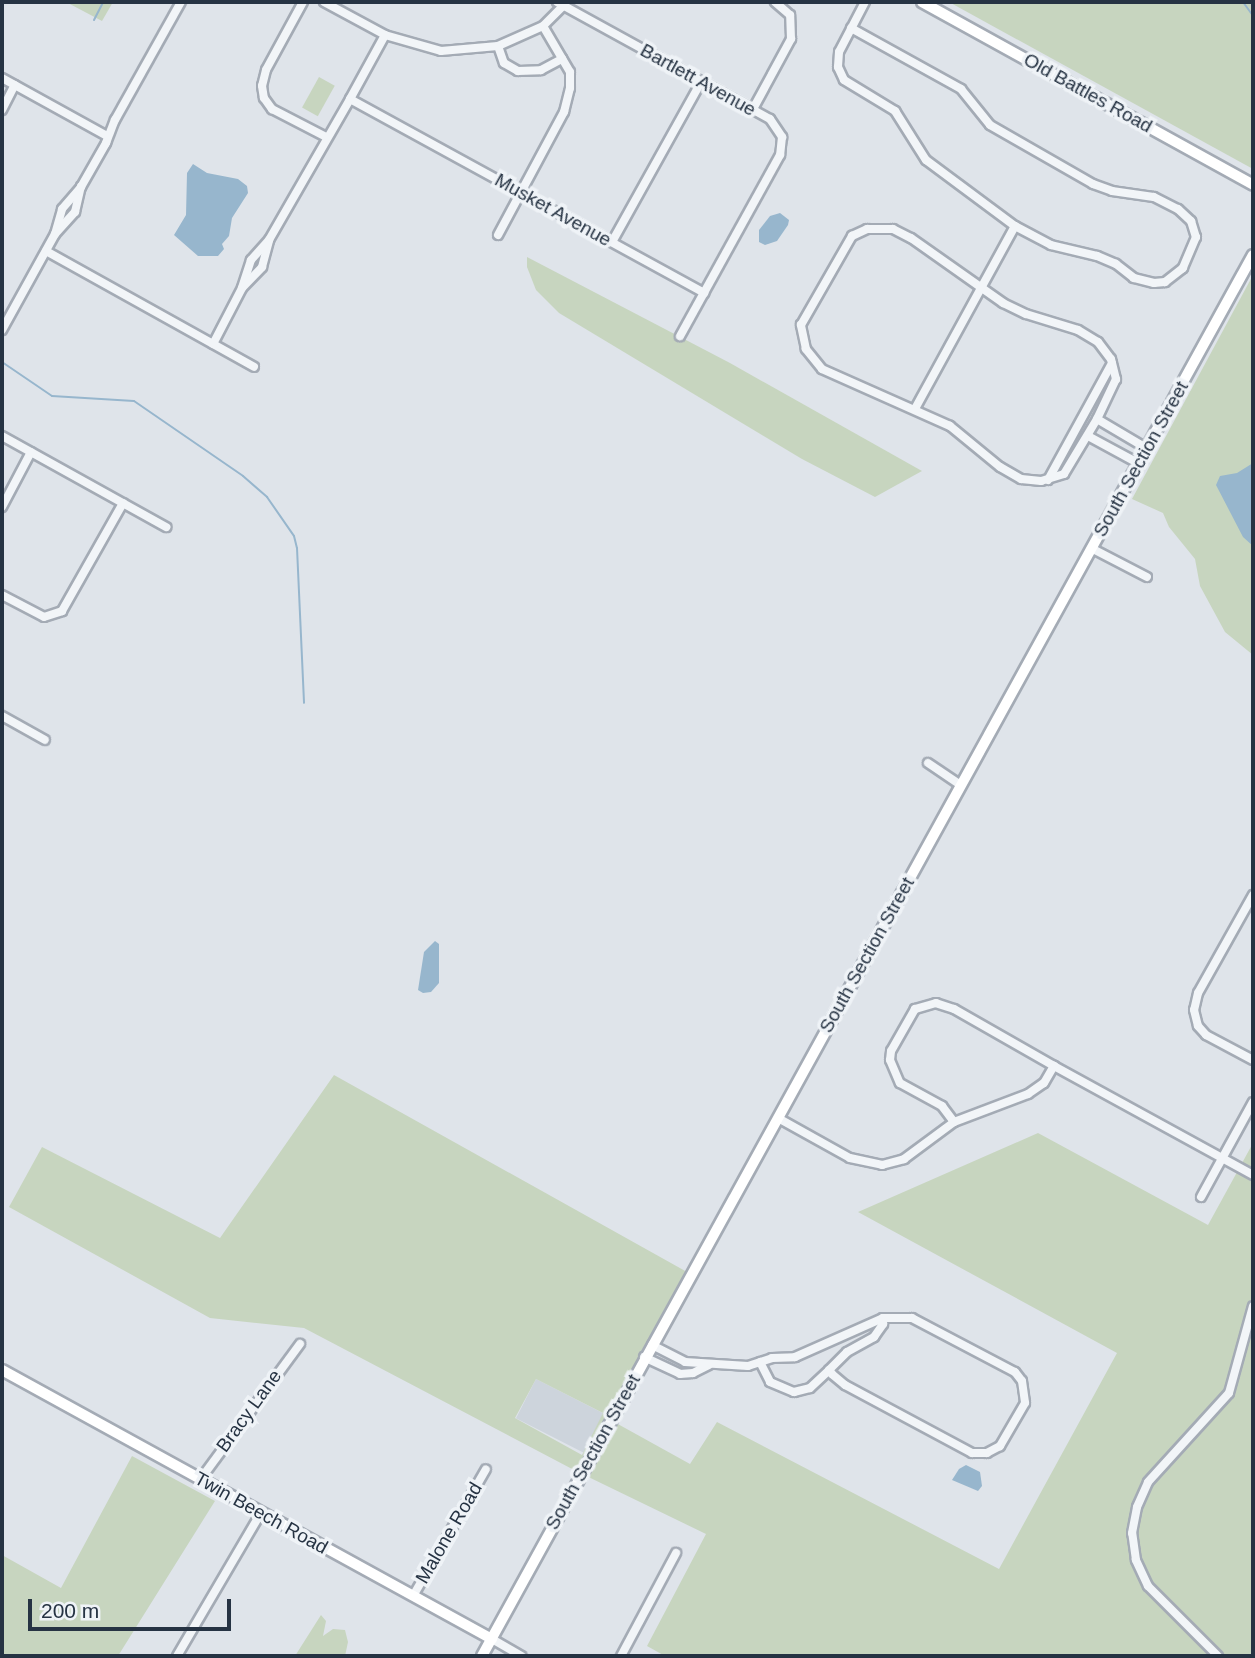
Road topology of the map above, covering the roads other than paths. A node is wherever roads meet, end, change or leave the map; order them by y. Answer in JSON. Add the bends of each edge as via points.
{"nodes":[{"id":1,"x":181,"y":2,"type":"edge"},
{"id":2,"x":303,"y":2,"type":"edge"},
{"id":3,"x":324,"y":2,"type":"edge"},
{"id":4,"x":775,"y":2,"type":"edge"},
{"id":5,"x":866,"y":2,"type":"edge"},
{"id":6,"x":922,"y":2,"type":"edge"},
{"id":7,"x":563,"y":3,"type":"edge"},
{"id":8,"x":543,"y":26,"type":"junction"},
{"id":9,"x":851,"y":28,"type":"junction"},
{"id":10,"x":385,"y":35,"type":"junction"},
{"id":11,"x":498,"y":46,"type":"junction"},
{"id":12,"x":562,"y":59,"type":"junction"},
{"id":13,"x":2,"y":78,"type":"edge"},
{"id":14,"x":701,"y":82,"type":"junction"},
{"id":15,"x":15,"y":85,"type":"junction"},
{"id":16,"x":350,"y":99,"type":"junction"},
{"id":17,"x":2,"y":110,"type":"edge"},
{"id":18,"x":753,"y":110,"type":"junction"},
{"id":19,"x":107,"y":136,"type":"junction"},
{"id":20,"x":326,"y":137,"type":"junction"},
{"id":21,"x":1253,"y":185,"type":"edge"},
{"id":22,"x":519,"y":192,"type":"junction"},
{"id":23,"x":1015,"y":226,"type":"junction"},
{"id":24,"x":498,"y":235,"type":"dead end"},
{"id":25,"x":612,"y":242,"type":"junction"},
{"id":26,"x":46,"y":251,"type":"junction"},
{"id":27,"x":1253,"y":255,"type":"edge"},
{"id":28,"x":981,"y":287,"type":"junction"},
{"id":29,"x":704,"y":293,"type":"junction"},
{"id":30,"x":3,"y":325,"type":"edge"},
{"id":31,"x":680,"y":336,"type":"dead end"},
{"id":32,"x":213,"y":344,"type":"junction"},
{"id":33,"x":1112,"y":363,"type":"junction"},
{"id":34,"x":254,"y":367,"type":"dead end"},
{"id":35,"x":915,"y":409,"type":"junction"},
{"id":36,"x":1097,"y":419,"type":"junction"},
{"id":37,"x":1079,"y":425,"type":"junction"},
{"id":38,"x":1090,"y":434,"type":"junction"},
{"id":39,"x":2,"y":436,"type":"edge"},
{"id":40,"x":1146,"y":448,"type":"junction"},
{"id":41,"x":32,"y":452,"type":"junction"},
{"id":42,"x":1138,"y":463,"type":"junction"},
{"id":43,"x":1048,"y":480,"type":"junction"},
{"id":44,"x":123,"y":503,"type":"junction"},
{"id":45,"x":2,"y":507,"type":"edge"},
{"id":46,"x":166,"y":527,"type":"dead end"},
{"id":47,"x":1091,"y":548,"type":"junction"},
{"id":48,"x":1147,"y":577,"type":"dead end"},
{"id":49,"x":2,"y":595,"type":"edge"},
{"id":50,"x":3,"y":720,"type":"edge"},
{"id":51,"x":45,"y":740,"type":"dead end"},
{"id":52,"x":928,"y":763,"type":"dead end"},
{"id":53,"x":961,"y":785,"type":"junction"},
{"id":54,"x":1253,"y":895,"type":"edge"},
{"id":55,"x":1253,"y":1059,"type":"edge"},
{"id":56,"x":1054,"y":1066,"type":"junction"},
{"id":57,"x":1253,"y":1102,"type":"edge"},
{"id":58,"x":778,"y":1118,"type":"junction"},
{"id":59,"x":954,"y":1122,"type":"junction"},
{"id":60,"x":1223,"y":1157,"type":"junction"},
{"id":61,"x":1253,"y":1175,"type":"edge"},
{"id":62,"x":1201,"y":1197,"type":"dead end"},
{"id":63,"x":1253,"y":1306,"type":"edge"},
{"id":64,"x":883,"y":1318,"type":"junction"},
{"id":65,"x":300,"y":1344,"type":"dead end"},
{"id":66,"x":652,"y":1345,"type":"junction"},
{"id":67,"x":644,"y":1357,"type":"junction"},
{"id":68,"x":760,"y":1362,"type":"junction"},
{"id":69,"x":709,"y":1365,"type":"junction"},
{"id":70,"x":2,"y":1370,"type":"edge"},
{"id":71,"x":829,"y":1370,"type":"junction"},
{"id":72,"x":486,"y":1469,"type":"dead end"},
{"id":73,"x":200,"y":1479,"type":"junction"},
{"id":74,"x":261,"y":1513,"type":"junction"},
{"id":75,"x":676,"y":1553,"type":"dead end"},
{"id":76,"x":413,"y":1596,"type":"junction"},
{"id":77,"x":492,"y":1639,"type":"junction"},
{"id":78,"x":177,"y":1656,"type":"edge"},
{"id":79,"x":482,"y":1656,"type":"edge"},
{"id":80,"x":521,"y":1656,"type":"edge"},
{"id":81,"x":621,"y":1656,"type":"edge"},
{"id":82,"x":1218,"y":1656,"type":"edge"}],
"edges":[{"from":1,"to":19,"type":"street"},
{"from":2,"to":20,"type":"street","via":[[266,70],[264,98],[272,109]]},
{"from":3,"to":10,"type":"street"},
{"from":4,"to":18,"type":"street","via":[[793,24],[791,39]]},
{"from":5,"to":9,"type":"street"},
{"from":6,"to":21,"type":"street","name":"Old Battles Road"},
{"from":7,"to":8,"type":"street"},
{"from":7,"to":14,"type":"street","name":"Bartlett Avenue"},
{"from":8,"to":11,"type":"street"},
{"from":8,"to":12,"type":"street"},
{"from":9,"to":23,"type":"street","via":[[837,60],[844,80],[895,111],[926,160]]},
{"from":9,"to":23,"type":"street","via":[[961,89],[990,125],[1093,184],[1154,197],[1178,209],[1191,221],[1196,237],[1183,268],[1165,282],[1154,283],[1134,278],[1097,256],[1051,245]]},
{"from":10,"to":11,"type":"street","via":[[415,46],[454,50]]},
{"from":10,"to":16,"type":"street"},
{"from":11,"to":12,"type":"street","via":[[504,63],[518,71],[541,71]]},
{"from":12,"to":22,"type":"street","via":[[569,72],[564,112]]},
{"from":13,"to":15,"type":"street"},
{"from":14,"to":18,"type":"street","name":"Bartlett Avenue"},
{"from":14,"to":25,"type":"street"},
{"from":15,"to":17,"type":"street"},
{"from":15,"to":19,"type":"street"},
{"from":16,"to":20,"type":"street"},
{"from":16,"to":22,"type":"street","name":"Musket Avenue"},
{"from":18,"to":29,"type":"street","name":"Bartlett Avenue","via":[[770,119],[783,145]]},
{"from":19,"to":26,"type":"street","via":[[81,187],[61,209]]},
{"from":20,"to":32,"type":"street","via":[[269,240],[251,260]]},
{"from":22,"to":24,"type":"street"},
{"from":22,"to":25,"type":"street","name":"Musket Avenue"},
{"from":23,"to":28,"type":"street"},
{"from":25,"to":29,"type":"street","name":"Musket Avenue"},
{"from":26,"to":30,"type":"street"},
{"from":26,"to":32,"type":"street"},
{"from":27,"to":40,"type":"street","name":"South Section Street"},
{"from":28,"to":33,"type":"street","via":[[1026,314],[1088,335],[1106,350]]},
{"from":28,"to":35,"type":"street"},
{"from":28,"to":35,"type":"street","via":[[902,233],[881,227],[852,236],[819,291],[802,326],[803,341],[814,361],[832,376]]},
{"from":29,"to":31,"type":"street","name":"Bartlett Avenue"},
{"from":32,"to":34,"type":"street"},
{"from":33,"to":36,"type":"street","via":[[1115,386]]},
{"from":33,"to":37,"type":"street"},
{"from":35,"to":43,"type":"street","via":[[956,430],[1010,474],[1031,481]]},
{"from":36,"to":38,"type":"street"},
{"from":36,"to":40,"type":"street"},
{"from":37,"to":38,"type":"street"},
{"from":37,"to":43,"type":"street"},
{"from":38,"to":42,"type":"street"},
{"from":38,"to":43,"type":"street","via":[[1064,474]]},
{"from":39,"to":41,"type":"street"},
{"from":40,"to":42,"type":"street","name":"South Section Street"},
{"from":41,"to":44,"type":"street"},
{"from":41,"to":45,"type":"street"},
{"from":42,"to":47,"type":"street","name":"South Section Street"},
{"from":44,"to":46,"type":"street"},
{"from":44,"to":49,"type":"street","via":[[62,611],[44,617]]},
{"from":47,"to":48,"type":"street"},
{"from":47,"to":53,"type":"street","name":"South Section Street"},
{"from":50,"to":51,"type":"street"},
{"from":52,"to":53,"type":"street"},
{"from":53,"to":58,"type":"street","name":"South Section Street"},
{"from":54,"to":55,"type":"street","via":[[1198,993],[1194,1010],[1206,1035]]},
{"from":56,"to":59,"type":"street","via":[[1037,1089]]},
{"from":56,"to":59,"type":"street","via":[[944,1004],[928,1003],[915,1009],[891,1051],[892,1068],[900,1083],[943,1106]]},
{"from":56,"to":60,"type":"street"},
{"from":57,"to":60,"type":"street"},
{"from":58,"to":59,"type":"street","via":[[850,1158],[876,1165],[904,1159]]},
{"from":58,"to":66,"type":"street","name":"South Section Street"},
{"from":60,"to":61,"type":"street"},
{"from":60,"to":62,"type":"street"},
{"from":63,"to":82,"type":"street","via":[[1229,1393],[1148,1482],[1132,1533],[1136,1560],[1147,1586]]},
{"from":64,"to":68,"type":"street","via":[[795,1357]]},
{"from":64,"to":71,"type":"street","via":[[874,1337],[847,1352]]},
{"from":64,"to":71,"type":"street","via":[[903,1315],[923,1322],[1019,1377],[1025,1387],[1025,1403],[1000,1446],[987,1453],[972,1452],[845,1385]]},
{"from":65,"to":73,"type":"street","name":"Bracy Lane"},
{"from":66,"to":67,"type":"street","name":"South Section Street"},
{"from":66,"to":69,"type":"street","via":[[685,1362]]},
{"from":67,"to":69,"type":"street","via":[[680,1374]]},
{"from":67,"to":77,"type":"street","name":"South Section Street"},
{"from":68,"to":69,"type":"street"},
{"from":68,"to":71,"type":"street","via":[[770,1381],[794,1392],[810,1388]]},
{"from":70,"to":73,"type":"street","name":"Twin Beech Road"},
{"from":72,"to":76,"type":"street","name":"Malone Road"},
{"from":73,"to":74,"type":"street","name":"Twin Beech Road"},
{"from":74,"to":76,"type":"street","name":"Twin Beech Road"},
{"from":74,"to":78,"type":"street"},
{"from":75,"to":81,"type":"street"},
{"from":76,"to":77,"type":"street","name":"Twin Beech Road"},
{"from":77,"to":79,"type":"street","name":"South Section Street"},
{"from":77,"to":80,"type":"street","name":"Twin Beech Road"}]}
